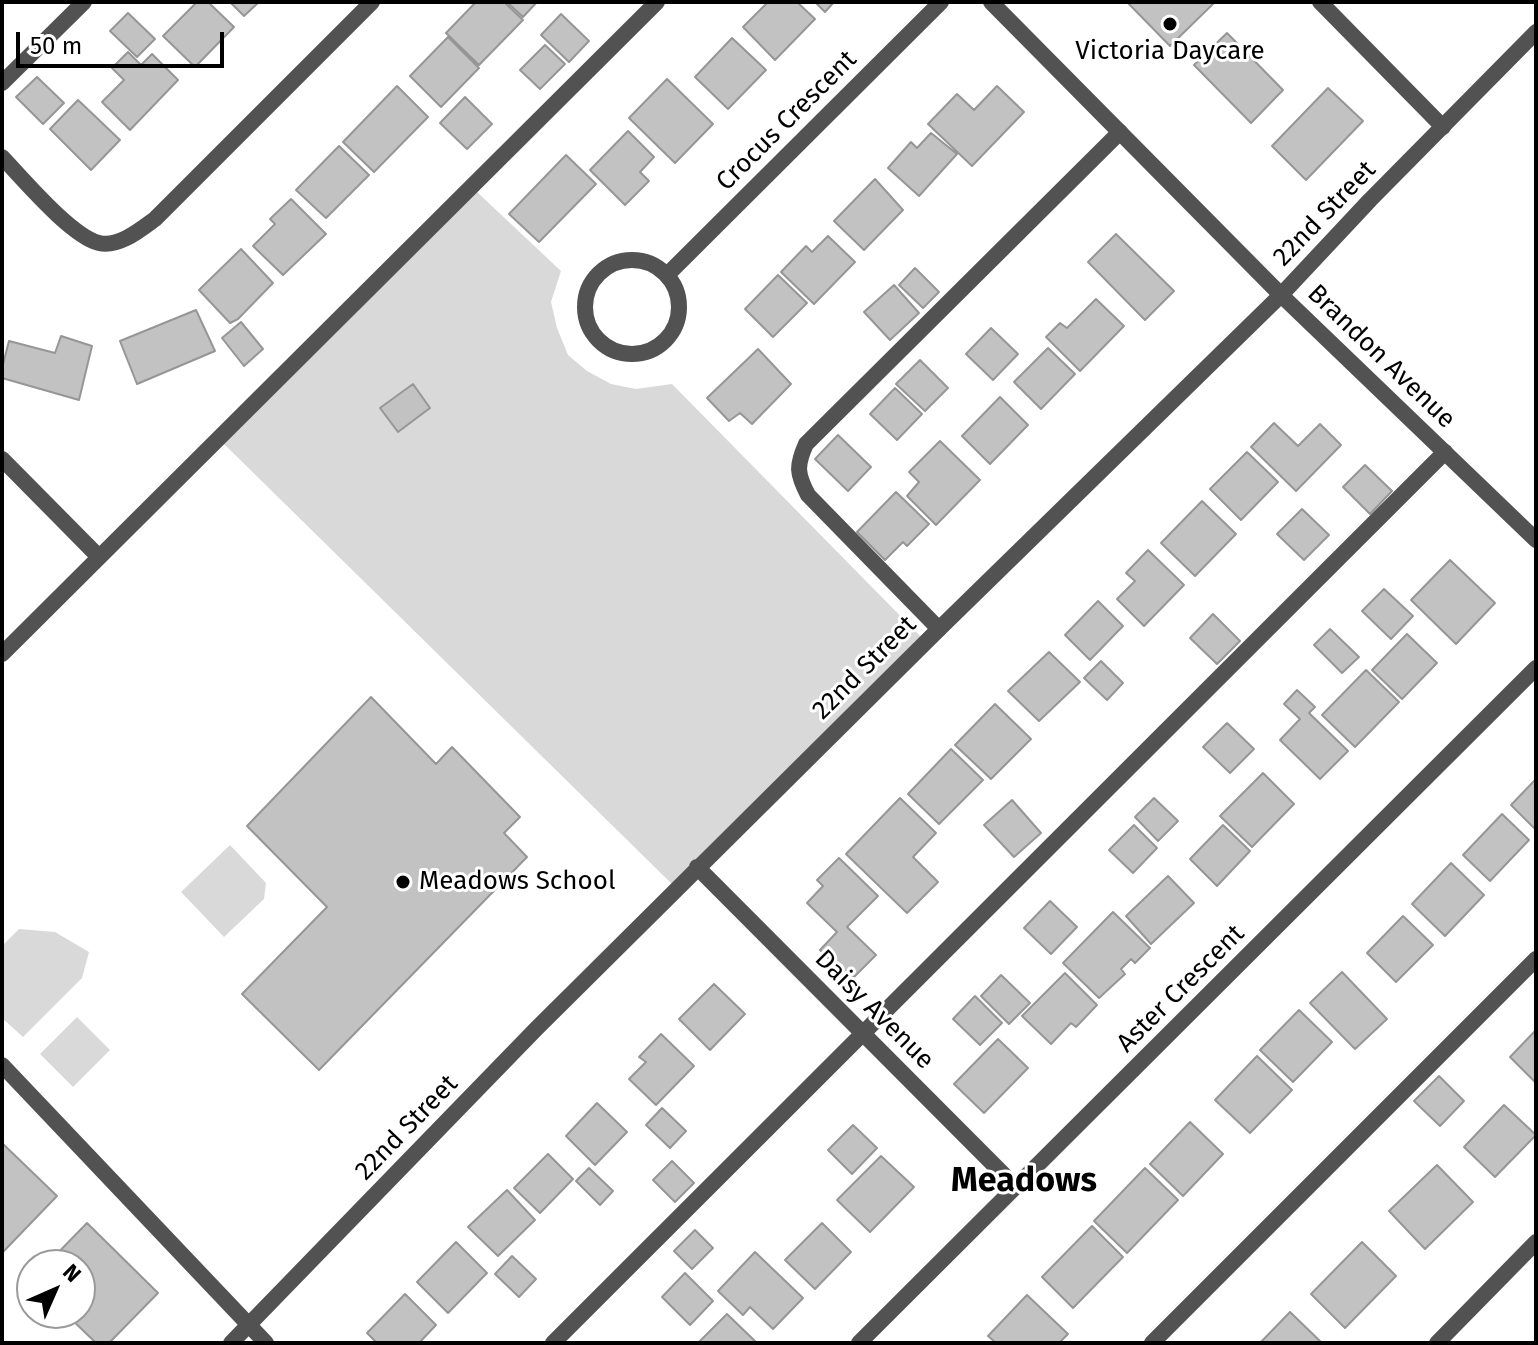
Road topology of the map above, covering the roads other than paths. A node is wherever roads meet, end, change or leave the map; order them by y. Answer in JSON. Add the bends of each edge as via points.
{"nodes":[{"id":1,"x":84,"y":2,"type":"edge"},
{"id":2,"x":372,"y":2,"type":"edge"},
{"id":3,"x":657,"y":2,"type":"edge"},
{"id":4,"x":941,"y":2,"type":"edge"},
{"id":5,"x":991,"y":2,"type":"edge"},
{"id":6,"x":1320,"y":2,"type":"edge"},
{"id":7,"x":1536,"y":32,"type":"edge"},
{"id":8,"x":2,"y":83,"type":"edge"},
{"id":9,"x":1443,"y":127,"type":"junction"},
{"id":10,"x":1120,"y":132,"type":"junction"},
{"id":11,"x":2,"y":157,"type":"edge"},
{"id":12,"x":667,"y":275,"type":"junction"},
{"id":13,"x":1281,"y":295,"type":"junction"},
{"id":14,"x":1445,"y":452,"type":"junction"},
{"id":15,"x":2,"y":459,"type":"edge"},
{"id":16,"x":1536,"y":540,"type":"edge"},
{"id":17,"x":99,"y":557,"type":"junction"},
{"id":18,"x":939,"y":629,"type":"junction"},
{"id":19,"x":2,"y":654,"type":"edge"},
{"id":20,"x":1536,"y":668,"type":"edge"},
{"id":21,"x":697,"y":867,"type":"junction"},
{"id":22,"x":1536,"y":959,"type":"edge"},
{"id":23,"x":863,"y":1033,"type":"junction"},
{"id":24,"x":2,"y":1065,"type":"edge"},
{"id":25,"x":1016,"y":1187,"type":"junction"},
{"id":26,"x":1536,"y":1242,"type":"edge"},
{"id":27,"x":248,"y":1325,"type":"junction"},
{"id":28,"x":231,"y":1343,"type":"edge"},
{"id":29,"x":266,"y":1343,"type":"edge"},
{"id":30,"x":553,"y":1343,"type":"edge"},
{"id":31,"x":859,"y":1343,"type":"edge"},
{"id":32,"x":1152,"y":1343,"type":"edge"},
{"id":33,"x":1437,"y":1343,"type":"edge"}],
"edges":[{"from":1,"to":8,"type":"street"},
{"from":2,"to":11,"type":"street","via":[[155,219],[128,239],[101,244],[73,229]]},
{"from":3,"to":17,"type":"street"},
{"from":4,"to":12,"type":"street","name":"Crocus Crescent"},
{"from":5,"to":10,"type":"street","name":"Brandon Avenue"},
{"from":6,"to":9,"type":"street"},
{"from":7,"to":9,"type":"street","name":"22nd Street"},
{"from":9,"to":13,"type":"street","name":"22nd Street"},
{"from":10,"to":13,"type":"street","name":"Brandon Avenue"},
{"from":10,"to":18,"type":"street","via":[[806,444],[799,460],[799,478],[808,495]]},
{"from":12,"to":12,"type":"street","via":[[642,260],[613,263],[600,272],[591,283],[585,311],[598,340],[627,354],[658,347],[670,336],[680,304]]},
{"from":13,"to":14,"type":"street","name":"Brandon Avenue"},
{"from":13,"to":18,"type":"street","name":"22nd Street"},
{"from":14,"to":16,"type":"street","name":"Brandon Avenue"},
{"from":14,"to":23,"type":"street"},
{"from":15,"to":17,"type":"street"},
{"from":17,"to":19,"type":"street"},
{"from":18,"to":21,"type":"street","name":"22nd Street"},
{"from":20,"to":25,"type":"street","name":"Aster Crescent"},
{"from":21,"to":23,"type":"street","name":"Daisy Avenue"},
{"from":21,"to":27,"type":"street","name":"22nd Street"},
{"from":22,"to":32,"type":"street"},
{"from":23,"to":25,"type":"street","name":"Daisy Avenue"},
{"from":23,"to":30,"type":"street"},
{"from":24,"to":27,"type":"street"},
{"from":25,"to":31,"type":"street","name":"Aster Crescent"},
{"from":26,"to":33,"type":"street"},
{"from":27,"to":28,"type":"street","name":"22nd Street"},
{"from":27,"to":29,"type":"street"}]}
